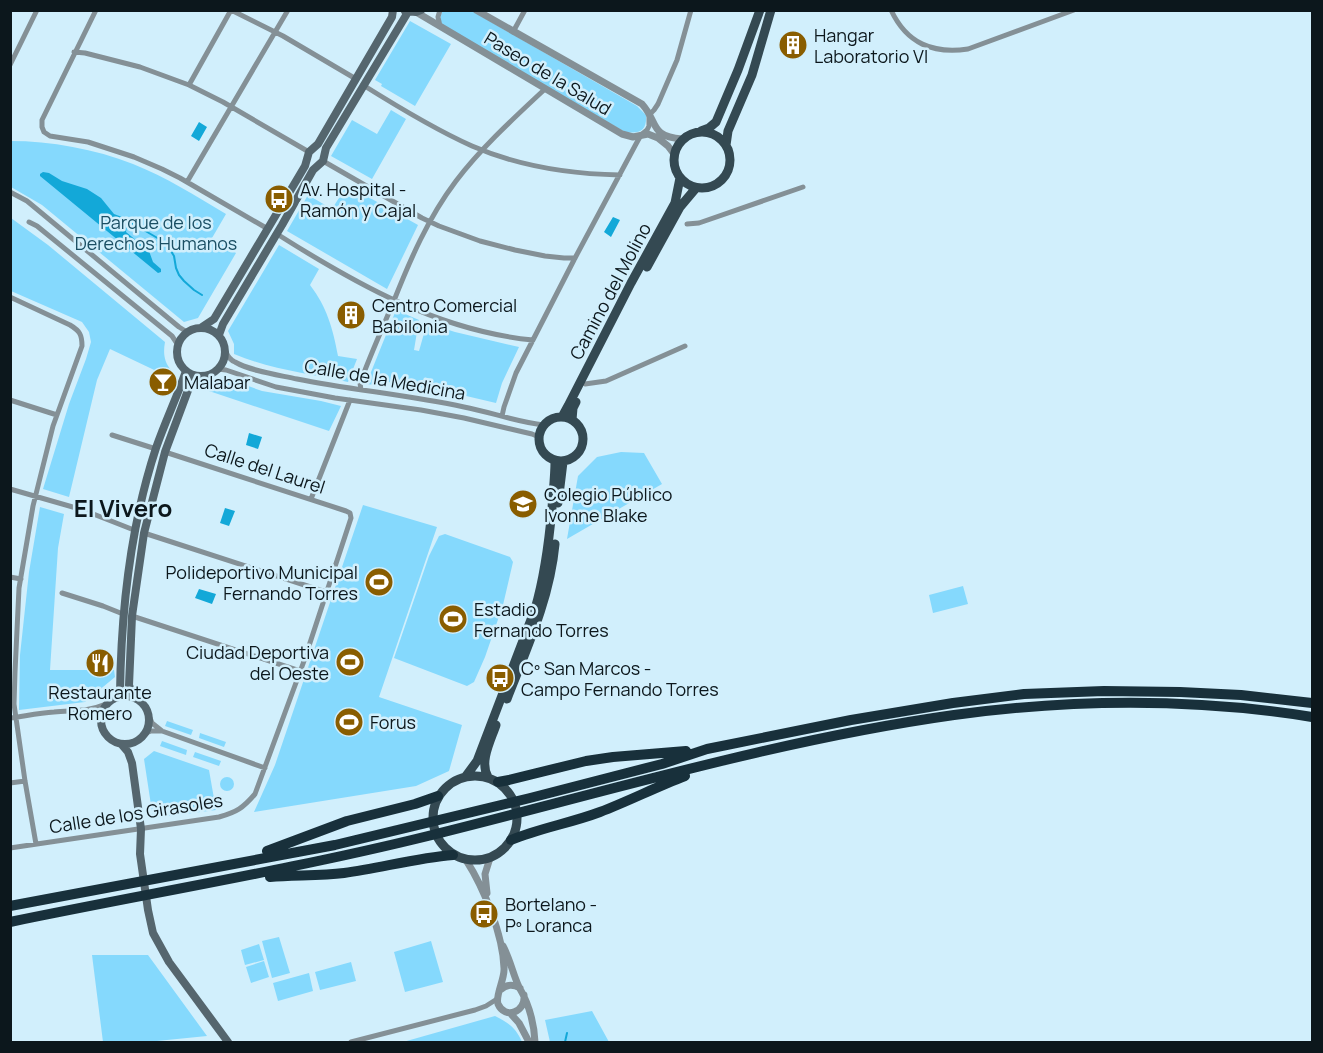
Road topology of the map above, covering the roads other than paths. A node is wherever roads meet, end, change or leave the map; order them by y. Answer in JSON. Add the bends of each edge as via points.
{"nodes":[{"id":1,"x":37,"y":10,"type":"edge"},
{"id":2,"x":96,"y":10,"type":"edge"},
{"id":3,"x":231,"y":10,"type":"edge"},
{"id":4,"x":288,"y":10,"type":"edge"},
{"id":5,"x":393,"y":10,"type":"edge"},
{"id":6,"x":440,"y":10,"type":"edge"},
{"id":7,"x":476,"y":10,"type":"edge"},
{"id":8,"x":525,"y":10,"type":"edge"},
{"id":9,"x":691,"y":10,"type":"edge"},
{"id":10,"x":760,"y":10,"type":"edge"},
{"id":11,"x":771,"y":10,"type":"edge"},
{"id":12,"x":891,"y":10,"type":"edge"},
{"id":13,"x":1074,"y":10,"type":"edge"},
{"id":14,"x":412,"y":11,"type":"edge"},
{"id":15,"x":441,"y":27,"type":"junction"},
{"id":16,"x":275,"y":32,"type":"junction"},
{"id":17,"x":513,"y":32,"type":"junction"},
{"id":18,"x":74,"y":52,"type":"junction"},
{"id":19,"x":10,"y":65,"type":"edge"},
{"id":20,"x":356,"y":79,"type":"junction"},
{"id":21,"x":363,"y":85,"type":"junction"},
{"id":22,"x":189,"y":86,"type":"junction"},
{"id":23,"x":545,"y":89,"type":"junction"},
{"id":24,"x":231,"y":107,"type":"junction"},
{"id":25,"x":649,"y":115,"type":"junction"},
{"id":26,"x":699,"y":132,"type":"junction"},
{"id":27,"x":641,"y":135,"type":"junction"},
{"id":28,"x":682,"y":140,"type":"junction"},
{"id":29,"x":726,"y":145,"type":"junction"},
{"id":30,"x":482,"y":150,"type":"junction"},
{"id":31,"x":310,"y":153,"type":"junction"},
{"id":32,"x":674,"y":154,"type":"junction"},
{"id":33,"x":321,"y":160,"type":"junction"},
{"id":34,"x":620,"y":175,"type":"junction"},
{"id":35,"x":680,"y":178,"type":"junction"},
{"id":36,"x":187,"y":183,"type":"junction"},
{"id":37,"x":803,"y":187,"type":"dead end"},
{"id":38,"x":696,"y":188,"type":"junction"},
{"id":39,"x":10,"y":192,"type":"edge"},
{"id":40,"x":29,"y":222,"type":"dead end"},
{"id":41,"x":430,"y":222,"type":"junction"},
{"id":42,"x":687,"y":224,"type":"dead end"},
{"id":43,"x":268,"y":229,"type":"junction"},
{"id":44,"x":277,"y":234,"type":"junction"},
{"id":45,"x":575,"y":258,"type":"junction"},
{"id":46,"x":10,"y":297,"type":"edge"},
{"id":47,"x":394,"y":300,"type":"junction"},
{"id":48,"x":202,"y":327,"type":"junction"},
{"id":49,"x":187,"y":332,"type":"junction"},
{"id":50,"x":219,"y":335,"type":"junction"},
{"id":51,"x":533,"y":340,"type":"junction"},
{"id":52,"x":178,"y":345,"type":"junction"},
{"id":53,"x":685,"y":346,"type":"dead end"},
{"id":54,"x":226,"y":352,"type":"junction"},
{"id":55,"x":218,"y":369,"type":"junction"},
{"id":56,"x":186,"y":371,"type":"junction"},
{"id":57,"x":197,"y":376,"type":"junction"},
{"id":58,"x":585,"y":384,"type":"junction"},
{"id":59,"x":361,"y":390,"type":"junction"},
{"id":60,"x":10,"y":400,"type":"edge"},
{"id":61,"x":351,"y":400,"type":"junction"},
{"id":62,"x":57,"y":415,"type":"junction"},
{"id":63,"x":502,"y":416,"type":"junction"},
{"id":64,"x":562,"y":417,"type":"junction"},
{"id":65,"x":572,"y":420,"type":"junction"},
{"id":66,"x":544,"y":425,"type":"junction"},
{"id":67,"x":112,"y":435,"type":"dead end"},
{"id":68,"x":539,"y":437,"type":"junction"},
{"id":69,"x":156,"y":449,"type":"junction"},
{"id":70,"x":165,"y":452,"type":"junction"},
{"id":71,"x":559,"y":461,"type":"junction"},
{"id":72,"x":10,"y":489,"type":"edge"},
{"id":73,"x":36,"y":496,"type":"junction"},
{"id":74,"x":311,"y":499,"type":"junction"},
{"id":75,"x":351,"y":518,"type":"joint"},
{"id":76,"x":135,"y":530,"type":"junction"},
{"id":77,"x":144,"y":533,"type":"junction"},
{"id":78,"x":10,"y":577,"type":"edge"},
{"id":79,"x":21,"y":579,"type":"junction"},
{"id":80,"x":326,"y":592,"type":"junction"},
{"id":81,"x":62,"y":594,"type":"dead end"},
{"id":82,"x":123,"y":614,"type":"junction"},
{"id":83,"x":132,"y":616,"type":"junction"},
{"id":84,"x":300,"y":671,"type":"junction"},
{"id":85,"x":118,"y":697,"type":"junction"},
{"id":86,"x":133,"y":697,"type":"junction"},
{"id":87,"x":106,"y":704,"type":"junction"},
{"id":88,"x":1312,"y":704,"type":"edge"},
{"id":89,"x":82,"y":711,"type":"junction"},
{"id":90,"x":13,"y":717,"type":"edge"},
{"id":91,"x":1312,"y":717,"type":"edge"},
{"id":92,"x":150,"y":718,"type":"junction"},
{"id":93,"x":101,"y":722,"type":"junction"},
{"id":94,"x":162,"y":731,"type":"junction"},
{"id":95,"x":146,"y":733,"type":"junction"},
{"id":96,"x":137,"y":742,"type":"junction"},
{"id":97,"x":122,"y":745,"type":"junction"},
{"id":98,"x":707,"y":749,"type":"junction"},
{"id":99,"x":132,"y":763,"type":"junction"},
{"id":100,"x":710,"y":764,"type":"junction"},
{"id":101,"x":265,"y":768,"type":"junction"},
{"id":102,"x":466,"y":776,"type":"junction"},
{"id":103,"x":25,"y":781,"type":"junction"},
{"id":104,"x":497,"y":782,"type":"junction"},
{"id":105,"x":10,"y":783,"type":"edge"},
{"id":106,"x":438,"y":796,"type":"junction"},
{"id":107,"x":141,"y":829,"type":"junction"},
{"id":108,"x":513,"y":835,"type":"junction"},
{"id":109,"x":36,"y":844,"type":"junction"},
{"id":110,"x":10,"y":848,"type":"edge"},
{"id":111,"x":453,"y":855,"type":"junction"},
{"id":112,"x":490,"y":858,"type":"junction"},
{"id":113,"x":466,"y":860,"type":"junction"},
{"id":114,"x":238,"y":862,"type":"junction"},
{"id":115,"x":243,"y":877,"type":"junction"},
{"id":116,"x":488,"y":902,"type":"junction"},
{"id":117,"x":10,"y":906,"type":"edge"},
{"id":118,"x":10,"y":922,"type":"edge"},
{"id":119,"x":500,"y":941,"type":"junction"},
{"id":120,"x":500,"y":990,"type":"junction"},
{"id":121,"x":522,"y":992,"type":"junction"},
{"id":122,"x":497,"y":999,"type":"junction"},
{"id":123,"x":510,"y":1013,"type":"junction"},
{"id":124,"x":228,"y":1042,"type":"edge"},
{"id":125,"x":351,"y":1042,"type":"edge"},
{"id":126,"x":529,"y":1042,"type":"edge"},
{"id":127,"x":535,"y":1042,"type":"edge"}],
"edges":[{"from":1,"to":19,"type":"street"},
{"from":2,"to":18,"type":"street"},
{"from":3,"to":16,"type":"street"},
{"from":3,"to":22,"type":"street"},
{"from":4,"to":16,"type":"street"},
{"from":5,"to":20,"type":"main road"},
{"from":6,"to":15,"type":"street"},
{"from":7,"to":17,"type":"street","name":"Paseo de la Salud"},
{"from":8,"to":17,"type":"street"},
{"from":9,"to":25,"type":"street","via":[[677,60],[658,104]]},
{"from":10,"to":26,"type":"main road","via":[[716,122]]},
{"from":11,"to":29,"type":"main road"},
{"from":12,"to":13,"type":"street","via":[[903,31],[934,49],[952,51],[969,49]]},
{"from":14,"to":15,"type":"street","name":"Paseo de la Salud"},
{"from":14,"to":21,"type":"main road"},
{"from":15,"to":23,"type":"street","name":"Paseo de la Salud"},
{"from":16,"to":20,"type":"street"},
{"from":16,"to":24,"type":"street"},
{"from":17,"to":25,"type":"street","name":"Paseo de la Salud","via":[[642,105]]},
{"from":18,"to":22,"type":"street","via":[[140,68]]},
{"from":18,"to":36,"type":"street","via":[[42,120],[44,132],[134,157]]},
{"from":20,"to":31,"type":"main road"},
{"from":21,"to":30,"type":"street","via":[[435,128]]},
{"from":21,"to":33,"type":"main road"},
{"from":22,"to":24,"type":"street"},
{"from":23,"to":27,"type":"street","name":"Paseo de la Salud","via":[[622,134]]},
{"from":23,"to":30,"type":"street"},
{"from":24,"to":31,"type":"street"},
{"from":24,"to":36,"type":"street"},
{"from":25,"to":27,"type":"street","via":[[649,126]]},
{"from":25,"to":28,"type":"street","name":"Paseo de la Salud","via":[[661,133]]},
{"from":26,"to":28,"type":"main road"},
{"from":26,"to":29,"type":"main road","via":[[719,137]]},
{"from":27,"to":32,"type":"street","name":"Paseo de la Salud","via":[[658,138]]},
{"from":27,"to":34,"type":"street"},
{"from":28,"to":32,"type":"main road"},
{"from":29,"to":38,"type":"main road","via":[[730,165],[723,180],[711,188]]},
{"from":30,"to":34,"type":"street","via":[[538,166]]},
{"from":30,"to":41,"type":"street"},
{"from":31,"to":33,"type":"main road","via":[[320,150]]},
{"from":31,"to":33,"type":"main road","via":[[311,164]]},
{"from":31,"to":43,"type":"main road"},
{"from":32,"to":35,"type":"main road","via":[[675,171]]},
{"from":33,"to":41,"type":"street"},
{"from":33,"to":44,"type":"main road"},
{"from":34,"to":45,"type":"street"},
{"from":35,"to":38,"type":"main road"},
{"from":35,"to":64,"type":"main road","name":"Camino del Molino","via":[[675,203]]},
{"from":36,"to":43,"type":"street"},
{"from":37,"to":42,"type":"street","via":[[699,224]]},
{"from":38,"to":58,"type":"main road","name":"Camino del Molino","via":[[680,207]]},
{"from":39,"to":49,"type":"street","via":[[27,201]]},
{"from":40,"to":52,"type":"street","via":[[172,336]]},
{"from":41,"to":45,"type":"street","via":[[480,241],[545,256]]},
{"from":41,"to":47,"type":"street"},
{"from":43,"to":48,"type":"main road","via":[[214,320]]},
{"from":44,"to":47,"type":"street"},
{"from":44,"to":50,"type":"main road"},
{"from":45,"to":51,"type":"street"},
{"from":46,"to":62,"type":"street","via":[[70,325],[82,336],[82,346]]},
{"from":47,"to":51,"type":"street","via":[[474,329]]},
{"from":47,"to":59,"type":"street","via":[[360,383]]},
{"from":48,"to":49,"type":"main road"},
{"from":48,"to":50,"type":"main road"},
{"from":49,"to":52,"type":"main road"},
{"from":50,"to":54,"type":"main road"},
{"from":51,"to":63,"type":"street","via":[[516,373]]},
{"from":52,"to":56,"type":"main road","via":[[178,360]]},
{"from":53,"to":58,"type":"street","name":"Camino del Molino","via":[[606,381]]},
{"from":54,"to":55,"type":"main road"},
{"from":54,"to":59,"type":"street","name":"Calle de la Medicina","via":[[230,359],[249,368]]},
{"from":55,"to":57,"type":"main road","via":[[210,375]]},
{"from":55,"to":61,"type":"street","via":[[276,387]]},
{"from":56,"to":57,"type":"main road"},
{"from":56,"to":69,"type":"main road"},
{"from":57,"to":70,"type":"main road"},
{"from":58,"to":65,"type":"main road","name":"Camino del Molino","via":[[573,408]]},
{"from":59,"to":63,"type":"street","name":"Calle de la Medicina"},
{"from":60,"to":62,"type":"street"},
{"from":61,"to":68,"type":"street","via":[[464,418]]},
{"from":61,"to":74,"type":"street"},
{"from":62,"to":73,"type":"street"},
{"from":63,"to":66,"type":"street","name":"Calle de la Medicina"},
{"from":64,"to":65,"type":"main road"},
{"from":64,"to":66,"type":"main road"},
{"from":65,"to":71,"type":"main road","via":[[583,434],[583,444],[572,459]]},
{"from":66,"to":68,"type":"main road"},
{"from":67,"to":69,"type":"street"},
{"from":68,"to":71,"type":"main road","via":[[543,452]]},
{"from":69,"to":76,"type":"main road"},
{"from":70,"to":74,"type":"street","name":"Calle del Laurel"},
{"from":70,"to":77,"type":"main road"},
{"from":71,"to":102,"type":"main road","via":[[548,550],[535,609],[477,761]]},
{"from":71,"to":104,"type":"main road","via":[[548,590],[484,766],[486,774]]},
{"from":72,"to":73,"type":"street"},
{"from":73,"to":76,"type":"street"},
{"from":73,"to":79,"type":"street"},
{"from":74,"to":75,"type":"street","name":"Calle del Laurel","via":[[346,511]]},
{"from":75,"to":80,"type":"street","name":"Calle de los Girasoles"},
{"from":76,"to":82,"type":"main road"},
{"from":77,"to":80,"type":"street"},
{"from":77,"to":83,"type":"main road"},
{"from":78,"to":79,"type":"street"},
{"from":79,"to":90,"type":"street"},
{"from":80,"to":84,"type":"street","name":"Calle de los Girasoles"},
{"from":81,"to":82,"type":"street"},
{"from":82,"to":85,"type":"main road"},
{"from":83,"to":84,"type":"street"},
{"from":83,"to":86,"type":"main road","via":[[129,685]]},
{"from":84,"to":101,"type":"street","name":"Calle de los Girasoles"},
{"from":85,"to":86,"type":"main road"},
{"from":85,"to":87,"type":"main road"},
{"from":86,"to":92,"type":"main road","via":[[141,701]]},
{"from":87,"to":89,"type":"street"},
{"from":87,"to":93,"type":"main road"},
{"from":88,"to":98,"type":"highway","via":[[1180,692],[1024,694],[861,718]]},
{"from":89,"to":90,"type":"street"},
{"from":89,"to":93,"type":"street"},
{"from":90,"to":103,"type":"street"},
{"from":91,"to":100,"type":"highway","via":[[1177,704],[1026,707],[849,733]]},
{"from":92,"to":94,"type":"street"},
{"from":92,"to":95,"type":"main road"},
{"from":93,"to":97,"type":"main road","via":[[108,737]]},
{"from":94,"to":95,"type":"street"},
{"from":94,"to":101,"type":"street"},
{"from":95,"to":96,"type":"main road"},
{"from":96,"to":97,"type":"main road"},
{"from":96,"to":99,"type":"main road"},
{"from":97,"to":99,"type":"main road"},
{"from":98,"to":104,"type":"highway","via":[[613,757]]},
{"from":98,"to":114,"type":"highway","via":[[662,764],[407,828]]},
{"from":99,"to":107,"type":"main road"},
{"from":100,"to":108,"type":"highway","via":[[704,770],[598,812]]},
{"from":100,"to":115,"type":"highway","via":[[425,837]]},
{"from":101,"to":107,"type":"street","name":"Calle de los Girasoles","via":[[255,794],[234,813]]},
{"from":102,"to":104,"type":"main road","via":[[477,775]]},
{"from":102,"to":106,"type":"main road","via":[[454,780]]},
{"from":103,"to":105,"type":"street"},
{"from":103,"to":109,"type":"street"},
{"from":104,"to":108,"type":"main road","via":[[516,808]]},
{"from":106,"to":111,"type":"main road","via":[[432,819],[436,836]]},
{"from":106,"to":114,"type":"highway","via":[[347,821]]},
{"from":107,"to":109,"type":"street","name":"Calle de los Girasoles"},
{"from":107,"to":124,"type":"main road","via":[[141,862],[153,933]]},
{"from":108,"to":112,"type":"main road","via":[[504,849]]},
{"from":109,"to":110,"type":"street","name":"Calle de los Girasoles"},
{"from":111,"to":113,"type":"main road"},
{"from":111,"to":115,"type":"highway","via":[[340,874]]},
{"from":112,"to":113,"type":"main road"},
{"from":112,"to":116,"type":"street","via":[[484,874]]},
{"from":113,"to":116,"type":"street"},
{"from":114,"to":117,"type":"highway"},
{"from":115,"to":118,"type":"highway"},
{"from":116,"to":119,"type":"street"},
{"from":119,"to":120,"type":"street","via":[[504,970]]},
{"from":119,"to":121,"type":"street"},
{"from":120,"to":121,"type":"street","via":[[509,985]]},
{"from":120,"to":122,"type":"street"},
{"from":121,"to":123,"type":"street","via":[[522,1008]]},
{"from":121,"to":127,"type":"street"},
{"from":122,"to":123,"type":"street","via":[[502,1010]]},
{"from":122,"to":125,"type":"street","via":[[475,1010]]},
{"from":123,"to":126,"type":"street"}]}
